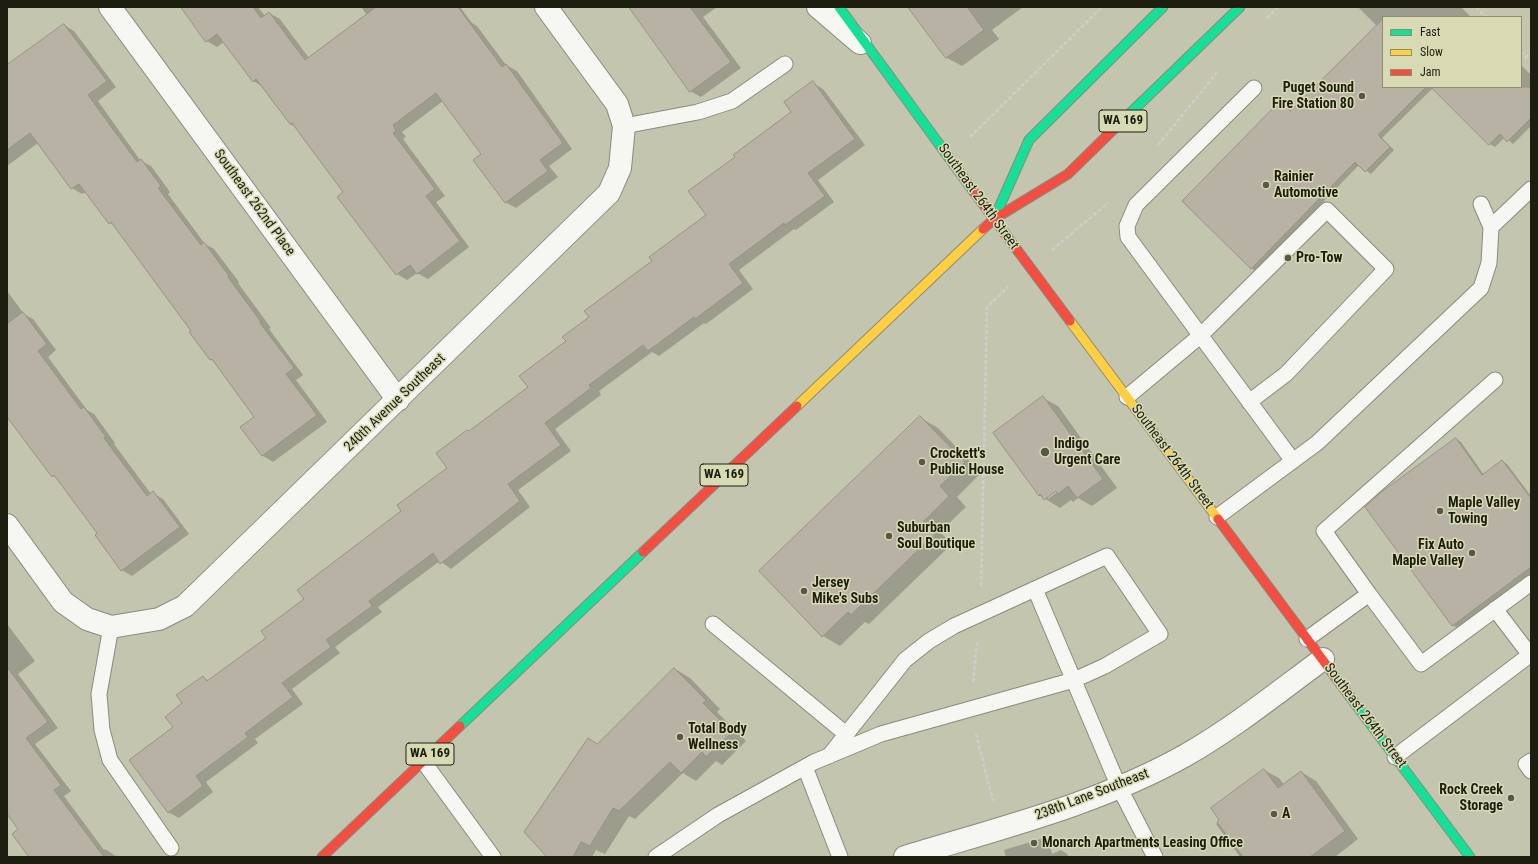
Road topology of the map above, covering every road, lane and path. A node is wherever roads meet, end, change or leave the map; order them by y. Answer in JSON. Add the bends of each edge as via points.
{"nodes":[{"id":1,"x":110,"y":7,"type":"edge"},
{"id":2,"x":546,"y":7,"type":"edge"},
{"id":3,"x":818,"y":7,"type":"edge"},
{"id":4,"x":839,"y":7,"type":"edge"},
{"id":5,"x":1102,"y":7,"type":"edge"},
{"id":6,"x":1163,"y":7,"type":"edge"},
{"id":7,"x":1240,"y":7,"type":"edge"},
{"id":8,"x":1278,"y":7,"type":"edge"},
{"id":9,"x":1476,"y":7,"type":"edge"},
{"id":10,"x":1485,"y":16,"type":"edge"},
{"id":11,"x":1262,"y":23,"type":"dead end"},
{"id":12,"x":1531,"y":52,"type":"edge"},
{"id":13,"x":1522,"y":53,"type":"edge"},
{"id":14,"x":875,"y":55,"type":"junction"},
{"id":15,"x":785,"y":64,"type":"dead end"},
{"id":16,"x":1220,"y":69,"type":"dead end"},
{"id":17,"x":1254,"y":88,"type":"dead end"},
{"id":18,"x":624,"y":126,"type":"junction"},
{"id":19,"x":1155,"y":148,"type":"dead end"},
{"id":20,"x":949,"y":157,"type":"junction"},
{"id":21,"x":1531,"y":189,"type":"edge"},
{"id":22,"x":1110,"y":202,"type":"dead end"},
{"id":23,"x":1481,"y":204,"type":"dead end"},
{"id":24,"x":994,"y":219,"type":"junction"},
{"id":25,"x":1491,"y":227,"type":"junction"},
{"id":26,"x":1031,"y":267,"type":"junction"},
{"id":27,"x":1200,"y":336,"type":"junction"},
{"id":28,"x":1495,"y":380,"type":"dead end"},
{"id":29,"x":1127,"y":397,"type":"junction"},
{"id":30,"x":398,"y":400,"type":"junction"},
{"id":31,"x":1249,"y":402,"type":"junction"},
{"id":32,"x":1293,"y":461,"type":"junction"},
{"id":33,"x":1217,"y":517,"type":"junction"},
{"id":34,"x":7,"y":526,"type":"edge"},
{"id":35,"x":1531,"y":583,"type":"edge"},
{"id":36,"x":1035,"y":589,"type":"junction"},
{"id":37,"x":1369,"y":594,"type":"junction"},
{"id":38,"x":1495,"y":609,"type":"junction"},
{"id":39,"x":980,"y":614,"type":"junction"},
{"id":40,"x":713,"y":624,"type":"dead end"},
{"id":41,"x":111,"y":627,"type":"junction"},
{"id":42,"x":1307,"y":639,"type":"junction"},
{"id":43,"x":1530,"y":655,"type":"edge"},
{"id":44,"x":1323,"y":659,"type":"junction"},
{"id":45,"x":1074,"y":680,"type":"junction"},
{"id":46,"x":970,"y":709,"type":"junction"},
{"id":47,"x":846,"y":734,"type":"junction"},
{"id":48,"x":829,"y":756,"type":"junction"},
{"id":49,"x":1395,"y":757,"type":"junction"},
{"id":50,"x":1531,"y":761,"type":"edge"},
{"id":51,"x":423,"y":762,"type":"junction"},
{"id":52,"x":805,"y":767,"type":"junction"},
{"id":53,"x":1531,"y":771,"type":"edge"},
{"id":54,"x":1119,"y":787,"type":"junction"},
{"id":55,"x":1000,"y":827,"type":"junction"},
{"id":56,"x":171,"y":848,"type":"dead end"},
{"id":57,"x":322,"y":857,"type":"edge"},
{"id":58,"x":493,"y":857,"type":"edge"},
{"id":59,"x":656,"y":857,"type":"edge"},
{"id":60,"x":840,"y":857,"type":"edge"},
{"id":61,"x":905,"y":857,"type":"edge"},
{"id":62,"x":1155,"y":857,"type":"edge"},
{"id":63,"x":1470,"y":857,"type":"edge"}],
"edges":[{"from":1,"to":30,"type":"street","name":"Southeast 262nd Place"},
{"from":2,"to":18,"type":"street","via":[[617,104]]},
{"from":3,"to":14,"type":"street","name":"Southeast 264th Street"},
{"from":4,"to":14,"type":"main road","name":"Southeast 264th Street"},
{"from":5,"to":20,"type":"path"},
{"from":6,"to":24,"type":"main road","number":"WA 169","via":[[1029,140]]},
{"from":7,"to":24,"type":"main road","number":"WA 169","via":[[1068,174]]},
{"from":8,"to":11,"type":"path"},
{"from":9,"to":10,"type":"path"},
{"from":12,"to":13,"type":"path","via":[[1526,57]]},
{"from":14,"to":20,"type":"main road","name":"Southeast 264th Street"},
{"from":15,"to":18,"type":"lane","via":[[732,101],[698,112]]},
{"from":16,"to":19,"type":"path"},
{"from":17,"to":27,"type":"lane","via":[[1136,205],[1127,226],[1128,237]]},
{"from":18,"to":30,"type":"street","name":"240th Avenue Southeast","via":[[620,168],[610,193]]},
{"from":20,"to":24,"type":"main road","name":"Southeast 264th Street"},
{"from":21,"to":25,"type":"lane"},
{"from":22,"to":26,"type":"path"},
{"from":23,"to":25,"type":"lane"},
{"from":24,"to":26,"type":"main road","name":"Southeast 264th Street"},
{"from":24,"to":51,"type":"main road","number":"WA 169"},
{"from":25,"to":32,"type":"lane","via":[[1489,263],[1481,288],[1316,443]]},
{"from":26,"to":29,"type":"main road","name":"Southeast 264th Street"},
{"from":26,"to":39,"type":"path","via":[[987,307]]},
{"from":27,"to":29,"type":"lane"},
{"from":27,"to":31,"type":"lane"},
{"from":27,"to":31,"type":"lane","via":[[1327,210],[1386,269],[1286,374]]},
{"from":28,"to":37,"type":"lane","via":[[1324,531]]},
{"from":29,"to":33,"type":"main road","name":"Southeast 264th Street"},
{"from":30,"to":41,"type":"street","name":"240th Avenue Southeast","via":[[185,606],[159,619]]},
{"from":31,"to":32,"type":"lane"},
{"from":32,"to":33,"type":"lane"},
{"from":33,"to":42,"type":"main road","name":"Southeast 264th Street"},
{"from":34,"to":41,"type":"street","via":[[63,602],[87,620]]},
{"from":35,"to":38,"type":"lane"},
{"from":36,"to":39,"type":"lane"},
{"from":36,"to":45,"type":"lane"},
{"from":36,"to":45,"type":"lane","via":[[1107,556],[1160,634],[1105,666]]},
{"from":37,"to":38,"type":"lane","via":[[1421,664]]},
{"from":37,"to":42,"type":"lane"},
{"from":38,"to":43,"type":"lane"},
{"from":39,"to":46,"type":"path"},
{"from":39,"to":47,"type":"lane","via":[[929,641],[906,660]]},
{"from":40,"to":47,"type":"lane"},
{"from":41,"to":56,"type":"lane","via":[[99,694],[102,730],[110,760]]},
{"from":42,"to":44,"type":"main road","name":"Southeast 264th Street"},
{"from":43,"to":49,"type":"lane"},
{"from":44,"to":49,"type":"main road","name":"Southeast 264th Street"},
{"from":44,"to":54,"type":"street","name":"238th Lane Southeast","via":[[1228,729],[1186,755]]},
{"from":45,"to":46,"type":"lane"},
{"from":45,"to":54,"type":"lane"},
{"from":46,"to":48,"type":"lane","via":[[881,734]]},
{"from":46,"to":55,"type":"path"},
{"from":47,"to":48,"type":"lane"},
{"from":48,"to":52,"type":"lane"},
{"from":49,"to":63,"type":"main road","name":"Southeast 264th Street"},
{"from":50,"to":53,"type":"lane","via":[[1526,764]]},
{"from":51,"to":57,"type":"main road","number":"WA 169"},
{"from":51,"to":58,"type":"lane"},
{"from":52,"to":59,"type":"lane","via":[[718,815]]},
{"from":52,"to":60,"type":"lane"},
{"from":54,"to":55,"type":"street","name":"238th Lane Southeast","via":[[1065,808]]},
{"from":54,"to":62,"type":"lane"},
{"from":55,"to":61,"type":"street","name":"238th Lane Southeast"}]}
